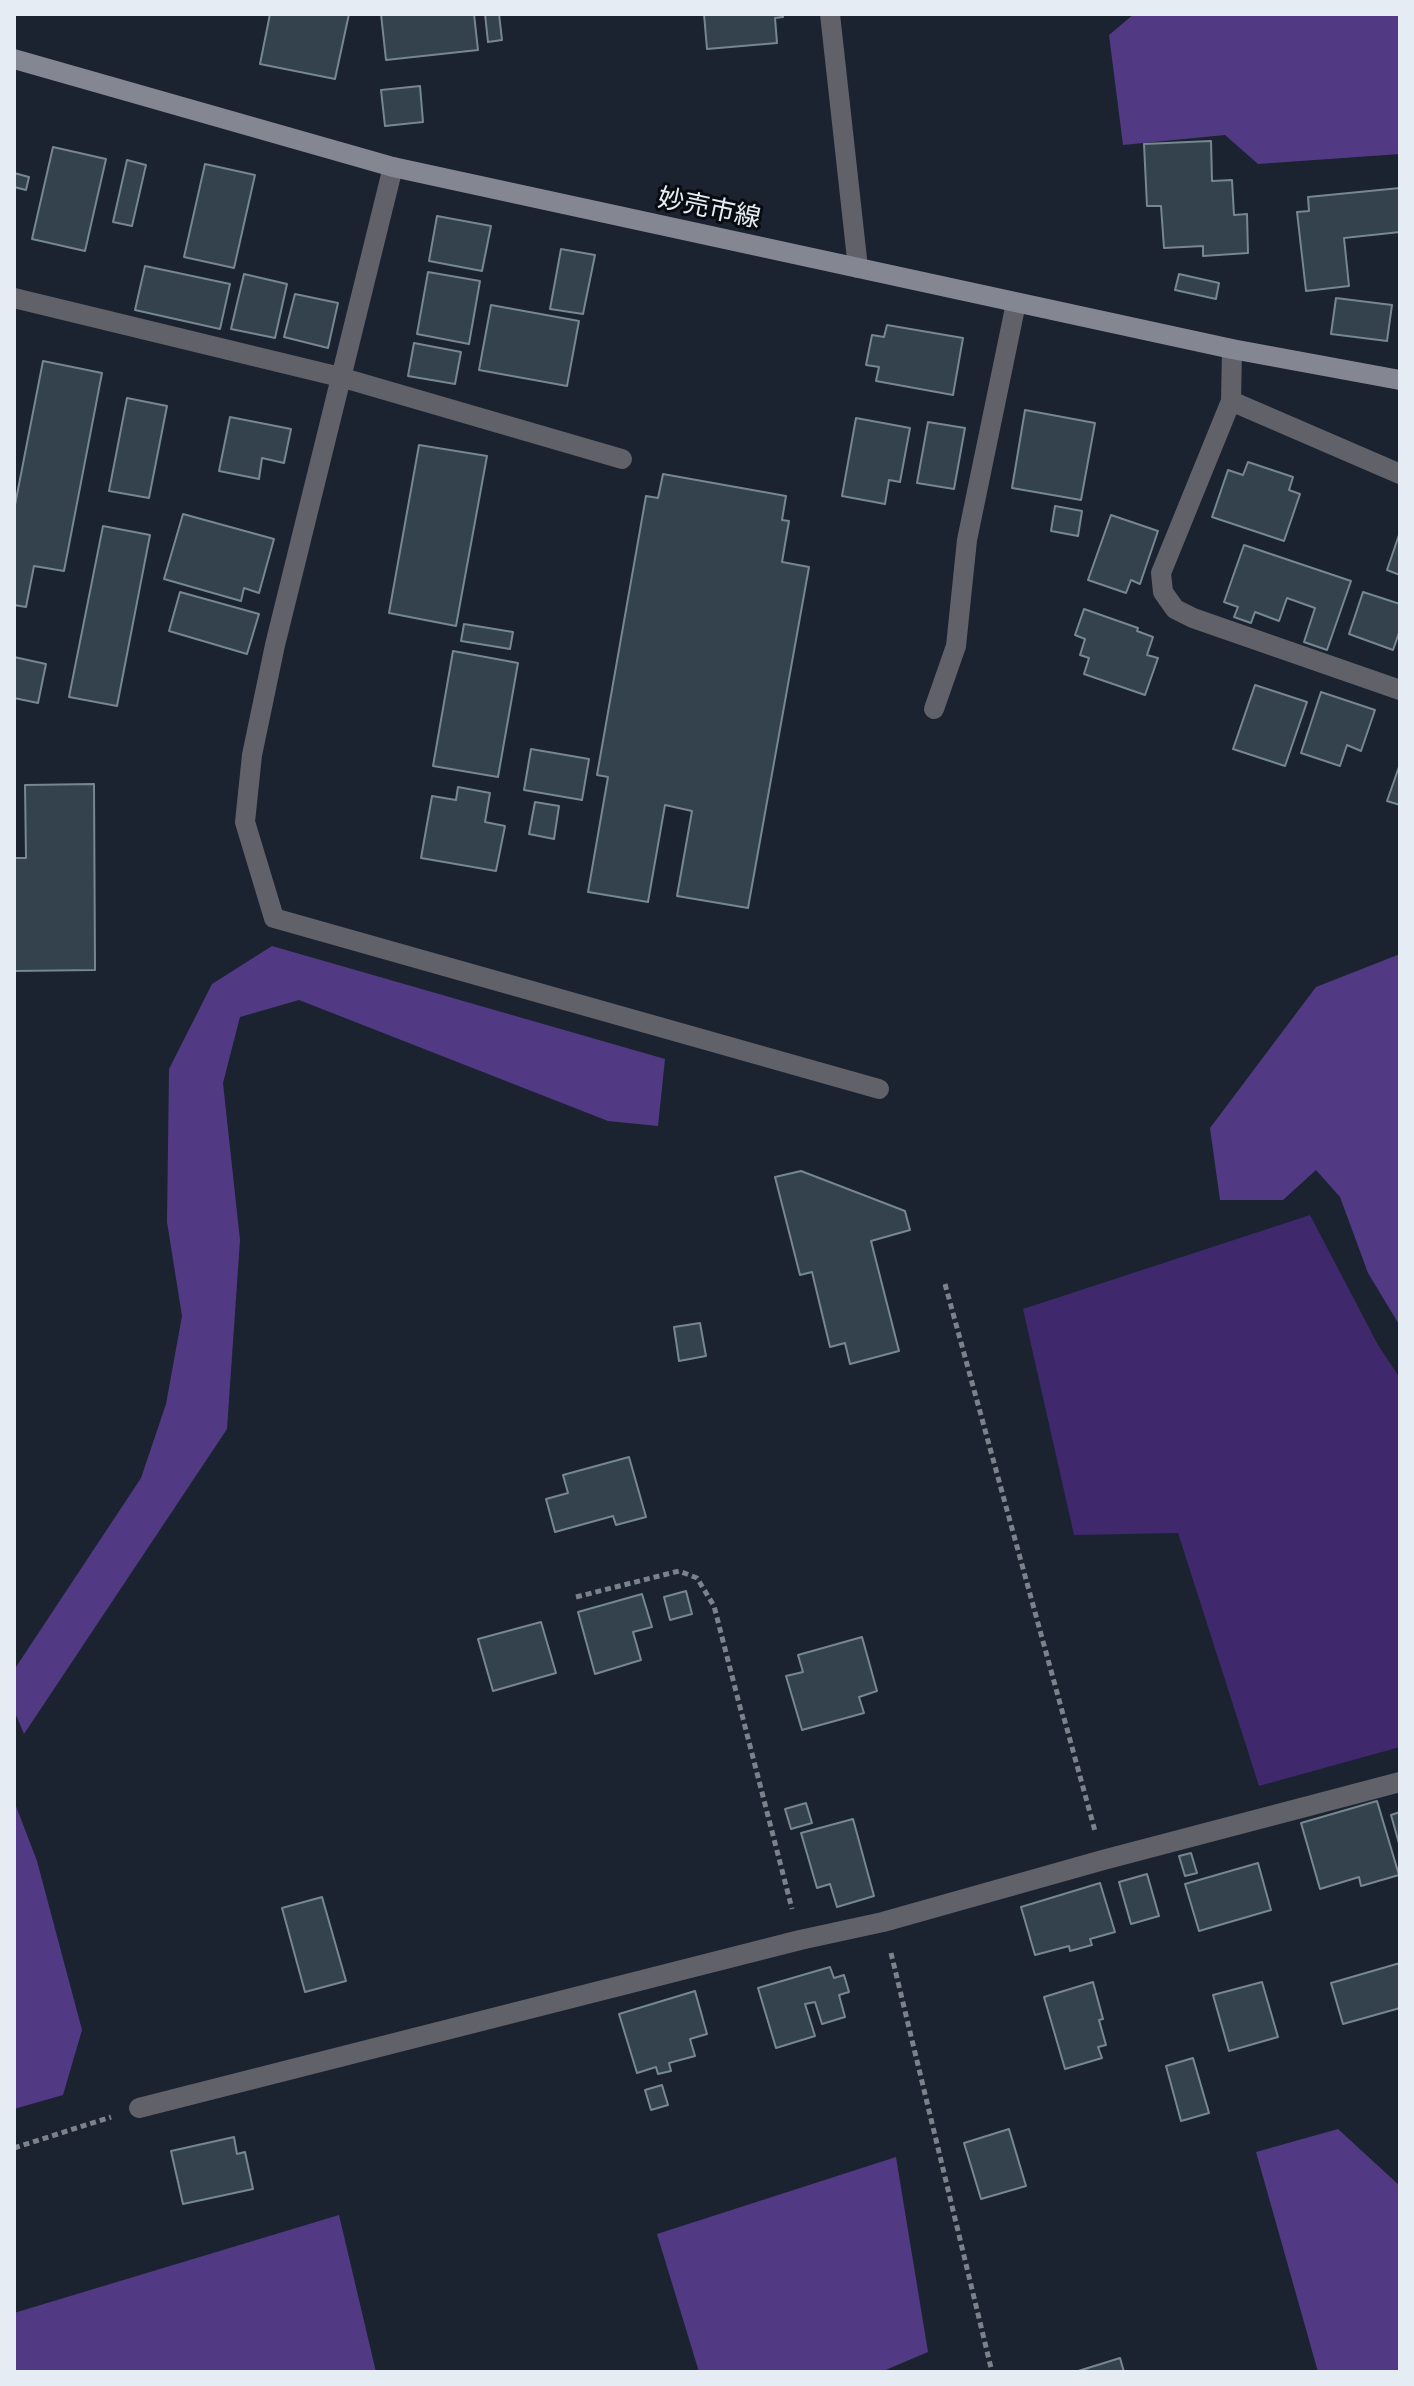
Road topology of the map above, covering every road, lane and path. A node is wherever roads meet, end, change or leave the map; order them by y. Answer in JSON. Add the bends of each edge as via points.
{"nodes":[{"id":1,"x":830,"y":14,"type":"edge"},
{"id":2,"x":14,"y":59,"type":"edge"},
{"id":3,"x":393,"y":167,"type":"junction"},
{"id":4,"x":858,"y":268,"type":"junction"},
{"id":5,"x":14,"y":298,"type":"edge"},
{"id":6,"x":1016,"y":303,"type":"junction"},
{"id":7,"x":1232,"y":349,"type":"junction"},
{"id":8,"x":340,"y":377,"type":"junction"},
{"id":9,"x":1400,"y":380,"type":"edge"},
{"id":10,"x":1231,"y":401,"type":"junction"},
{"id":11,"x":622,"y":459,"type":"dead end"},
{"id":12,"x":1400,"y":474,"type":"edge"},
{"id":13,"x":1400,"y":690,"type":"edge"},
{"id":14,"x":934,"y":709,"type":"dead end"},
{"id":15,"x":879,"y":1089,"type":"dead end"},
{"id":16,"x":945,"y":1284,"type":"dead end"},
{"id":17,"x":576,"y":1597,"type":"dead end"},
{"id":18,"x":1400,"y":1782,"type":"edge"},
{"id":19,"x":1103,"y":1860,"type":"junction"},
{"id":20,"x":883,"y":1922,"type":"junction"},
{"id":21,"x":800,"y":1940,"type":"junction"},
{"id":22,"x":139,"y":2108,"type":"joint"},
{"id":23,"x":14,"y":2148,"type":"edge"},
{"id":24,"x":992,"y":2372,"type":"edge"}],
"edges":[{"from":1,"to":4,"type":"street"},
{"from":2,"to":3,"type":"main road","name":"妙売市線"},
{"from":3,"to":4,"type":"main road","name":"妙売市線"},
{"from":3,"to":8,"type":"street"},
{"from":4,"to":6,"type":"main road","name":"妙売市線"},
{"from":5,"to":8,"type":"street"},
{"from":6,"to":7,"type":"main road","name":"妙売市線"},
{"from":6,"to":14,"type":"street","via":[[967,540],[956,646]]},
{"from":7,"to":9,"type":"main road","name":"妙売市線"},
{"from":7,"to":10,"type":"street"},
{"from":8,"to":11,"type":"street"},
{"from":8,"to":15,"type":"street","via":[[252,755],[245,822],[274,918]]},
{"from":10,"to":12,"type":"street"},
{"from":10,"to":13,"type":"street","via":[[1161,573],[1163,592],[1175,609],[1193,618]]},
{"from":16,"to":19,"type":"path"},
{"from":17,"to":21,"type":"path","via":[[679,1571],[697,1578],[714,1606]]},
{"from":18,"to":19,"type":"street"},
{"from":19,"to":20,"type":"street"},
{"from":20,"to":21,"type":"street"},
{"from":20,"to":24,"type":"path"},
{"from":21,"to":22,"type":"street"},
{"from":22,"to":23,"type":"path"}]}
